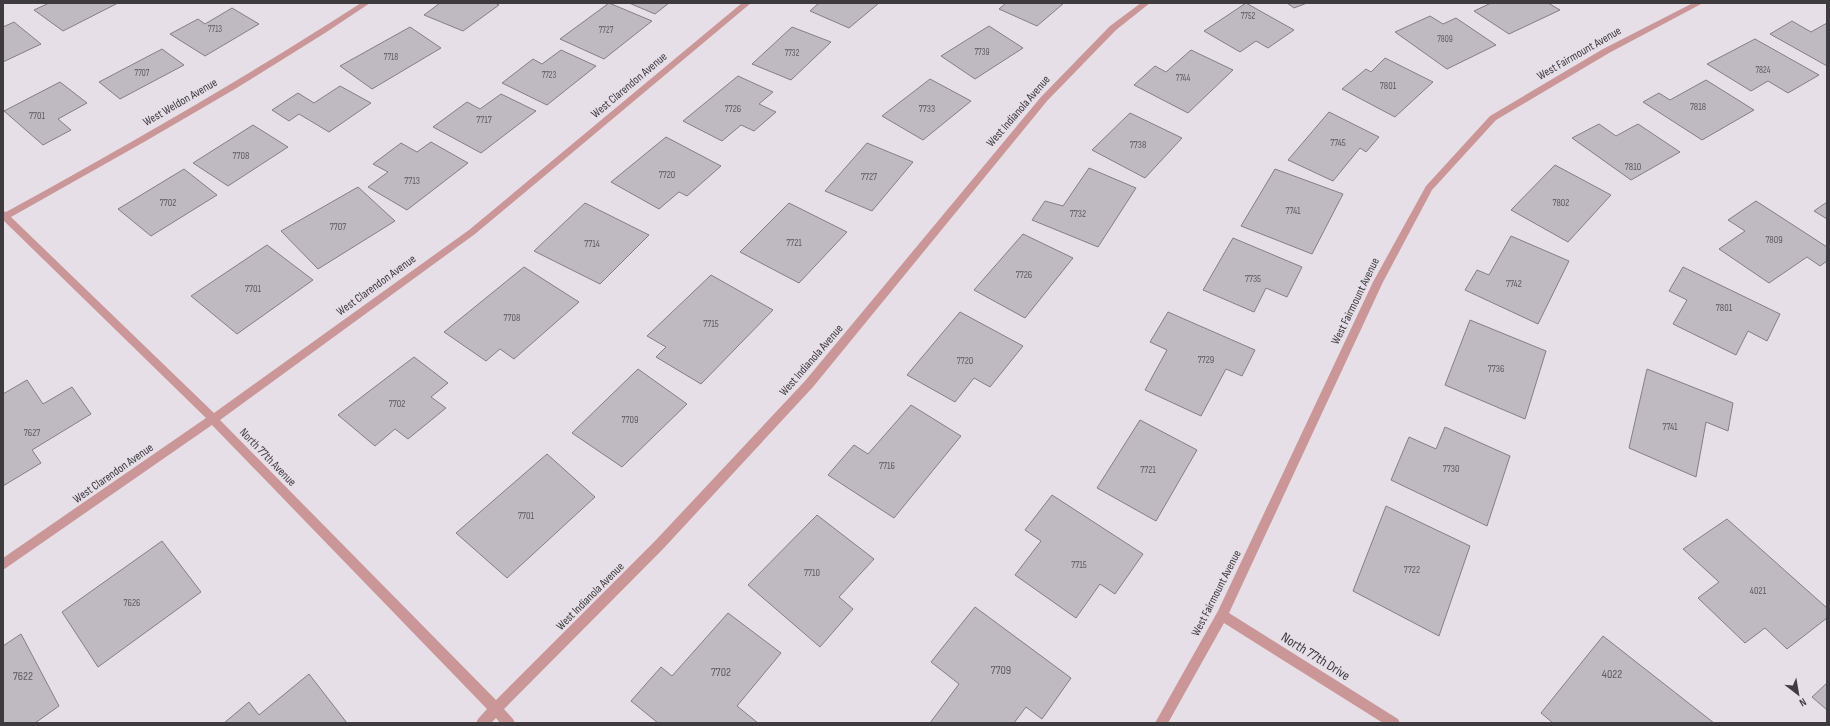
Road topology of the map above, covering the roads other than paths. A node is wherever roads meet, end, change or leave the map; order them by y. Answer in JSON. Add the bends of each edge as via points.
{"nodes":[{"id":1,"x":366,"y":3,"type":"edge"},
{"id":2,"x":747,"y":3,"type":"edge"},
{"id":3,"x":1146,"y":3,"type":"edge"},
{"id":4,"x":1699,"y":3,"type":"edge"},
{"id":5,"x":4,"y":216,"type":"edge"},
{"id":6,"x":213,"y":419,"type":"junction"},
{"id":7,"x":3,"y":566,"type":"edge"},
{"id":8,"x":1222,"y":614,"type":"junction"},
{"id":9,"x":496,"y":710,"type":"junction"},
{"id":10,"x":482,"y":723,"type":"edge"},
{"id":11,"x":509,"y":723,"type":"edge"},
{"id":12,"x":1161,"y":723,"type":"edge"},
{"id":13,"x":1394,"y":723,"type":"edge"}],
"edges":[{"from":1,"to":5,"type":"street","name":"West Weldon Avenue","via":[[170,123]]},
{"from":2,"to":6,"type":"street","name":"West Clarendon Avenue","via":[[472,232]]},
{"from":3,"to":9,"type":"street","name":"West Indianola Avenue","via":[[1113,28],[1044,99],[809,384],[659,545]]},
{"from":4,"to":8,"type":"street","name":"West Fairmount Avenue","via":[[1606,51],[1493,118],[1429,188],[1378,282]]},
{"from":5,"to":6,"type":"street","name":"North 77th Avenue"},
{"from":6,"to":7,"type":"street","name":"West Clarendon Avenue"},
{"from":6,"to":9,"type":"street","name":"North 77th Avenue"},
{"from":8,"to":12,"type":"street","name":"West Fairmount Avenue"},
{"from":8,"to":13,"type":"street","name":"North 77th Drive"},
{"from":9,"to":10,"type":"street","name":"West Indianola Avenue"},
{"from":9,"to":11,"type":"street","name":"North 77th Avenue"}]}
